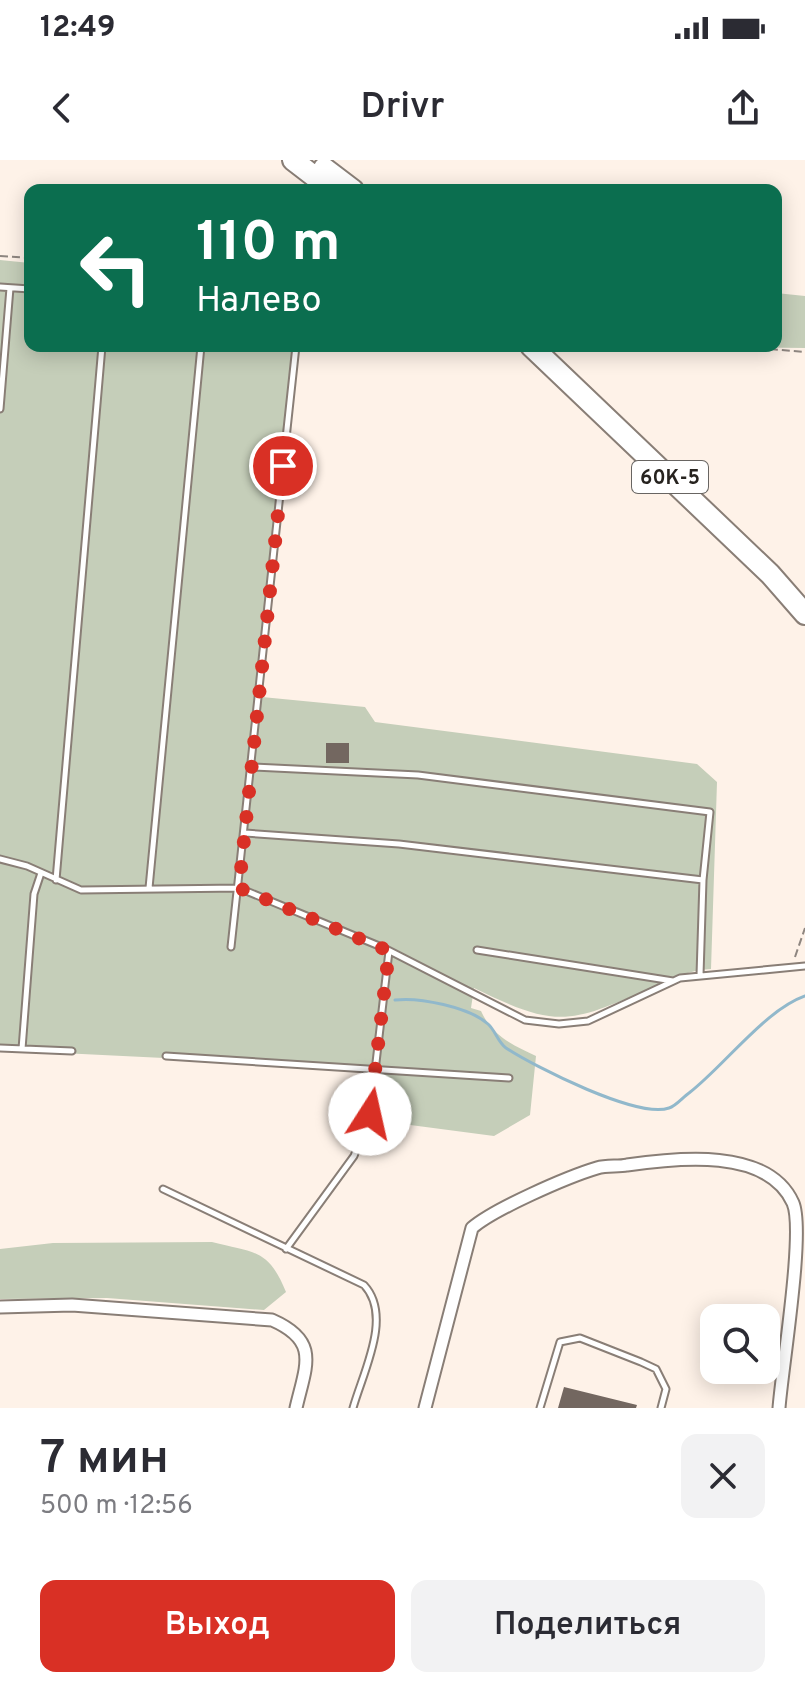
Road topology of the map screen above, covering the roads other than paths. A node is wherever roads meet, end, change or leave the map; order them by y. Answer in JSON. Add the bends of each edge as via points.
{"nodes":[{"id":1,"x":293,"y":160,"type":"edge"},
{"id":2,"x":313,"y":160,"type":"edge"},
{"id":3,"x":324,"y":184,"type":"edge"},
{"id":4,"x":345,"y":184,"type":"edge"},
{"id":5,"x":0,"y":287,"type":"edge"},
{"id":6,"x":10,"y":288,"type":"junction"},
{"id":7,"x":24,"y":289,"type":"edge"},
{"id":8,"x":101,"y":352,"type":"edge"},
{"id":9,"x":200,"y":352,"type":"edge"},
{"id":10,"x":295,"y":352,"type":"edge"},
{"id":11,"x":537,"y":352,"type":"edge"},
{"id":12,"x":555,"y":352,"type":"edge"},
{"id":13,"x":0,"y":409,"type":"edge"},
{"id":14,"x":805,"y":595,"type":"edge"},
{"id":15,"x":805,"y":614,"type":"edge"},
{"id":16,"x":252,"y":767,"type":"junction"},
{"id":17,"x":245,"y":833,"type":"junction"},
{"id":18,"x":0,"y":859,"type":"edge"},
{"id":19,"x":41,"y":873,"type":"junction"},
{"id":20,"x":56,"y":880,"type":"junction"},
{"id":21,"x":703,"y":880,"type":"junction"},
{"id":22,"x":149,"y":888,"type":"junction"},
{"id":23,"x":239,"y":888,"type":"junction"},
{"id":24,"x":231,"y":947,"type":"dead end"},
{"id":25,"x":477,"y":950,"type":"dead end"},
{"id":26,"x":389,"y":951,"type":"junction"},
{"id":27,"x":805,"y":966,"type":"edge"},
{"id":28,"x":700,"y":975,"type":"junction"},
{"id":29,"x":674,"y":981,"type":"junction"},
{"id":30,"x":0,"y":1048,"type":"edge"},
{"id":31,"x":22,"y":1049,"type":"junction"},
{"id":32,"x":72,"y":1051,"type":"dead end"},
{"id":33,"x":166,"y":1056,"type":"dead end"},
{"id":34,"x":378,"y":1070,"type":"junction"},
{"id":35,"x":509,"y":1078,"type":"dead end"},
{"id":36,"x":163,"y":1189,"type":"dead end"},
{"id":37,"x":286,"y":1249,"type":"junction"},
{"id":38,"x":0,"y":1307,"type":"edge"},
{"id":39,"x":296,"y":1408,"type":"edge"},
{"id":40,"x":353,"y":1408,"type":"edge"},
{"id":41,"x":425,"y":1408,"type":"edge"},
{"id":42,"x":540,"y":1408,"type":"edge"},
{"id":43,"x":661,"y":1408,"type":"edge"},
{"id":44,"x":779,"y":1408,"type":"edge"}],
"edges":[{"from":1,"to":3,"type":"highway"},
{"from":2,"to":4,"type":"highway"},
{"from":5,"to":6,"type":"lane"},
{"from":6,"to":7,"type":"lane"},
{"from":6,"to":13,"type":"lane"},
{"from":8,"to":20,"type":"lane"},
{"from":9,"to":22,"type":"lane"},
{"from":10,"to":16,"type":"lane"},
{"from":11,"to":15,"type":"highway","number":"60К-5","via":[[759,563]]},
{"from":12,"to":14,"type":"highway","number":"60К-5"},
{"from":16,"to":17,"type":"lane"},
{"from":16,"to":21,"type":"lane","via":[[418,775],[710,812]]},
{"from":17,"to":21,"type":"lane","via":[[399,844]]},
{"from":17,"to":23,"type":"lane"},
{"from":18,"to":19,"type":"lane"},
{"from":19,"to":20,"type":"lane"},
{"from":19,"to":31,"type":"lane","via":[[34,894]]},
{"from":20,"to":22,"type":"lane","via":[[81,890]]},
{"from":21,"to":28,"type":"lane"},
{"from":22,"to":23,"type":"lane"},
{"from":23,"to":24,"type":"lane"},
{"from":23,"to":26,"type":"lane"},
{"from":25,"to":29,"type":"lane"},
{"from":26,"to":29,"type":"lane","via":[[525,1020],[559,1024],[588,1021]]},
{"from":26,"to":34,"type":"lane"},
{"from":27,"to":28,"type":"lane"},
{"from":28,"to":29,"type":"lane"},
{"from":30,"to":31,"type":"lane"},
{"from":31,"to":32,"type":"lane"},
{"from":33,"to":34,"type":"lane"},
{"from":34,"to":35,"type":"lane"},
{"from":34,"to":37,"type":"lane","via":[[370,1114],[354,1156]]},
{"from":36,"to":37,"type":"lane"},
{"from":37,"to":40,"type":"lane","via":[[364,1285],[373,1295],[379,1317]]},
{"from":38,"to":39,"type":"street","via":[[72,1305],[272,1320],[293,1329],[304,1342],[307,1358]]},
{"from":41,"to":44,"type":"street","via":[[472,1228],[600,1167],[674,1157],[721,1160],[760,1171],[781,1184],[794,1205],[797,1236]]},
{"from":42,"to":43,"type":"lane","via":[[560,1342],[569,1338],[656,1369],[666,1389]]}]}
